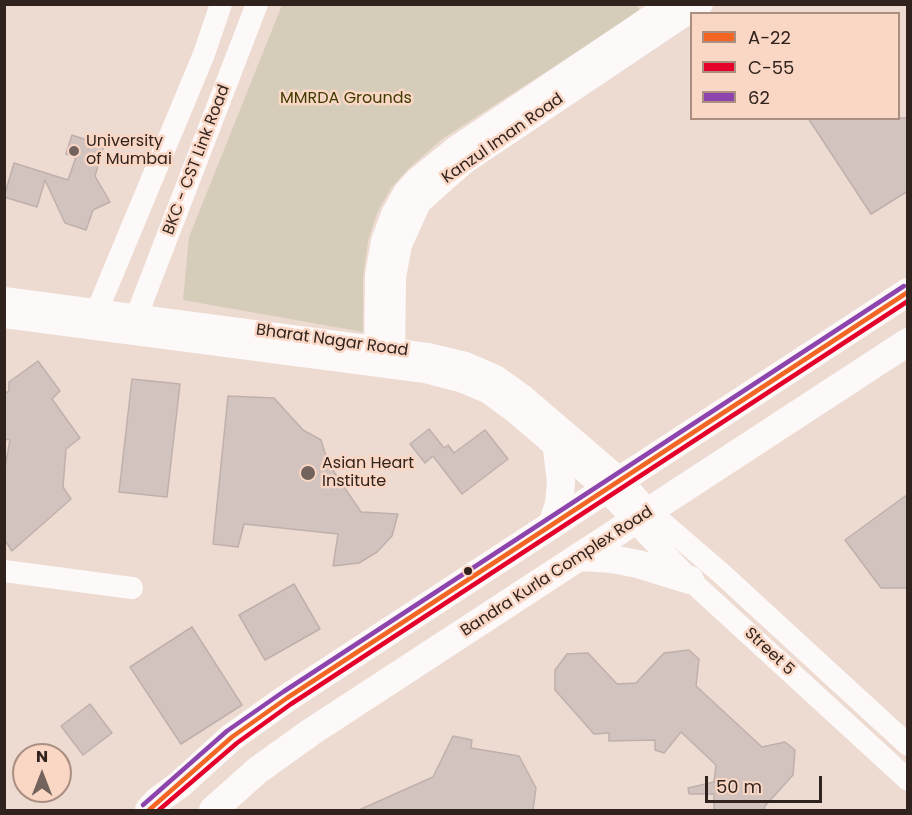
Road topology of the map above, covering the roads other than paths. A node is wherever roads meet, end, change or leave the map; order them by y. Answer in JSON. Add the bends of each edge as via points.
{"nodes":[{"id":1,"x":221,"y":4,"type":"edge"},
{"id":2,"x":668,"y":4,"type":"edge"},
{"id":3,"x":253,"y":6,"type":"edge"},
{"id":4,"x":690,"y":12,"type":"edge"},
{"id":5,"x":908,"y":292,"type":"edge"},
{"id":6,"x":4,"y":298,"type":"edge"},
{"id":7,"x":97,"y":311,"type":"junction"},
{"id":8,"x":138,"y":315,"type":"junction"},
{"id":9,"x":4,"y":317,"type":"edge"},
{"id":10,"x":908,"y":342,"type":"edge"},
{"id":11,"x":385,"y":358,"type":"junction"},
{"id":12,"x":557,"y":449,"type":"junction"},
{"id":13,"x":613,"y":484,"type":"junction"},
{"id":14,"x":641,"y":516,"type":"junction"},
{"id":15,"x":552,"y":525,"type":"junction"},
{"id":16,"x":579,"y":557,"type":"junction"},
{"id":17,"x":4,"y":571,"type":"edge"},
{"id":18,"x":690,"y":580,"type":"junction"},
{"id":19,"x":132,"y":588,"type":"dead end"},
{"id":20,"x":908,"y":745,"type":"edge"},
{"id":21,"x":908,"y":780,"type":"edge"},
{"id":22,"x":149,"y":810,"type":"edge"},
{"id":23,"x":213,"y":810,"type":"edge"}],
"edges":[{"from":1,"to":7,"type":"street","name":"BKC - CST Link Road"},
{"from":2,"to":11,"type":"street","name":"Kanzul Iman Road","via":[[454,148],[405,192],[382,241],[376,274]]},
{"from":3,"to":8,"type":"street","name":"BKC - CST Link Road"},
{"from":4,"to":11,"type":"street","name":"Kanzul Iman Road","via":[[465,163],[420,203],[401,245]]},
{"from":5,"to":13,"type":"main road"},
{"from":6,"to":7,"type":"street","name":"Bharat Nagar Road"},
{"from":7,"to":8,"type":"street","name":"Bharat Nagar Road"},
{"from":8,"to":11,"type":"street","name":"Bharat Nagar Road"},
{"from":9,"to":11,"type":"street","name":"Bharat Nagar Road"},
{"from":10,"to":14,"type":"main road","name":"Bandra Kurla Complex Road"},
{"from":11,"to":12,"type":"street","name":"Bharat Nagar Road","via":[[487,392]]},
{"from":11,"to":13,"type":"street","name":"Bharat Nagar Road","via":[[459,361],[496,376],[524,396]]},
{"from":12,"to":13,"type":"street","name":"Bharat Nagar Road"},
{"from":12,"to":15,"type":"main road","via":[[561,482]]},
{"from":13,"to":14,"type":"street"},
{"from":13,"to":15,"type":"main road"},
{"from":14,"to":16,"type":"main road","name":"Bandra Kurla Complex Road"},
{"from":14,"to":18,"type":"street","name":"Street 5"},
{"from":14,"to":20,"type":"street","name":"Street 5","via":[[722,574]]},
{"from":15,"to":22,"type":"main road","via":[[285,699],[232,737]]},
{"from":16,"to":18,"type":"main road","via":[[638,564]]},
{"from":16,"to":23,"type":"main road","name":"Bandra Kurla Complex Road","via":[[311,732],[258,770]]},
{"from":17,"to":19,"type":"street"},
{"from":18,"to":21,"type":"street","name":"Street 5"}]}
